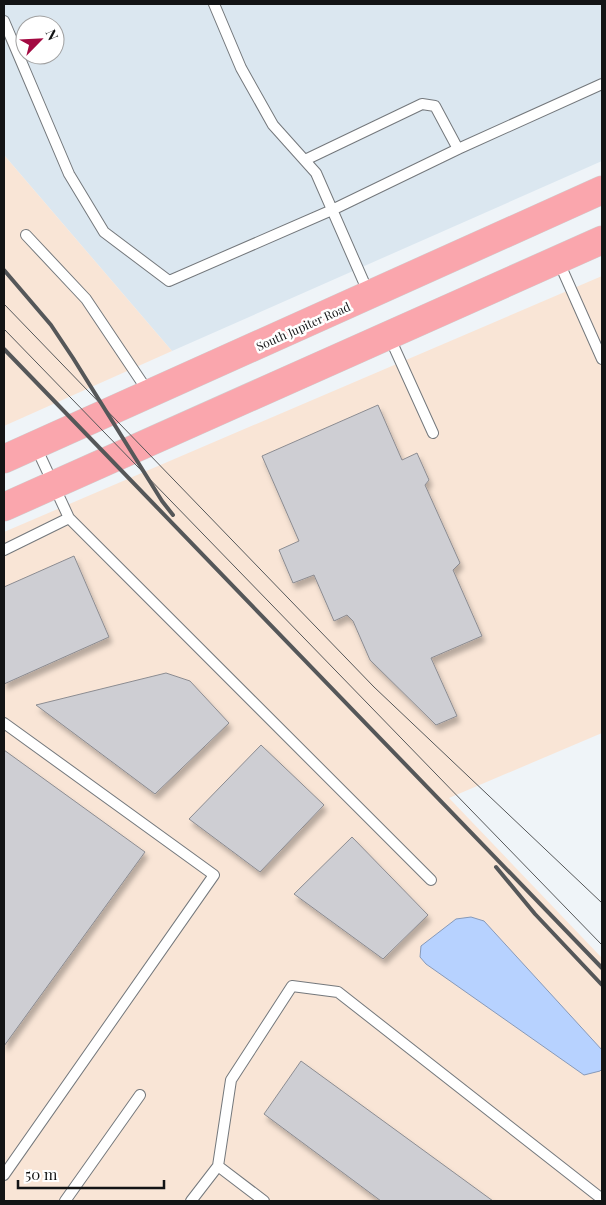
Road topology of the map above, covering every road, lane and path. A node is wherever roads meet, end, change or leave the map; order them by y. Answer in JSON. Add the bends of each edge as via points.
{"nodes":[{"id":1,"x":214,"y":4,"type":"edge"},
{"id":2,"x":4,"y":21,"type":"edge"},
{"id":3,"x":602,"y":84,"type":"edge"},
{"id":4,"x":458,"y":149,"type":"junction"},
{"id":5,"x":304,"y":160,"type":"junction"},
{"id":6,"x":602,"y":190,"type":"edge"},
{"id":7,"x":332,"y":210,"type":"junction"},
{"id":8,"x":26,"y":234,"type":"dead end"},
{"id":9,"x":602,"y":240,"type":"edge"},
{"id":10,"x":558,"y":260,"type":"junction"},
{"id":11,"x":370,"y":296,"type":"junction"},
{"id":12,"x":388,"y":336,"type":"junction"},
{"id":13,"x":602,"y":359,"type":"edge"},
{"id":14,"x":150,"y":394,"type":"junction"},
{"id":15,"x":433,"y":433,"type":"dead end"},
{"id":16,"x":35,"y":445,"type":"junction"},
{"id":17,"x":4,"y":459,"type":"edge"},
{"id":18,"x":54,"y":485,"type":"junction"},
{"id":19,"x":4,"y":506,"type":"edge"},
{"id":20,"x":69,"y":518,"type":"junction"},
{"id":21,"x":4,"y":550,"type":"edge"},
{"id":22,"x":4,"y":723,"type":"edge"},
{"id":23,"x":431,"y":880,"type":"dead end"},
{"id":24,"x":140,"y":1095,"type":"dead end"},
{"id":25,"x":218,"y":1166,"type":"junction"},
{"id":26,"x":4,"y":1175,"type":"edge"},
{"id":27,"x":602,"y":1199,"type":"edge"},
{"id":28,"x":65,"y":1201,"type":"edge"},
{"id":29,"x":191,"y":1201,"type":"edge"},
{"id":30,"x":264,"y":1201,"type":"edge"}],
"edges":[{"from":1,"to":5,"type":"lane","via":[[241,68],[273,125]]},
{"from":2,"to":7,"type":"lane","via":[[69,174],[104,232],[169,281]]},
{"from":3,"to":4,"type":"lane"},
{"from":4,"to":5,"type":"lane","via":[[435,106],[422,104]]},
{"from":4,"to":7,"type":"lane"},
{"from":5,"to":7,"type":"lane","via":[[316,173]]},
{"from":6,"to":11,"type":"main road","name":"South Jupiter Road"},
{"from":7,"to":11,"type":"lane"},
{"from":8,"to":14,"type":"lane","via":[[86,299]]},
{"from":9,"to":10,"type":"main road"},
{"from":10,"to":12,"type":"main road"},
{"from":10,"to":13,"type":"lane"},
{"from":11,"to":12,"type":"main road"},
{"from":11,"to":14,"type":"main road","name":"South Jupiter Road"},
{"from":12,"to":15,"type":"lane"},
{"from":12,"to":18,"type":"main road"},
{"from":14,"to":16,"type":"main road","name":"South Jupiter Road"},
{"from":16,"to":17,"type":"main road","name":"South Jupiter Road"},
{"from":16,"to":18,"type":"lane"},
{"from":18,"to":19,"type":"main road"},
{"from":18,"to":20,"type":"lane"},
{"from":20,"to":21,"type":"lane"},
{"from":20,"to":23,"type":"lane"},
{"from":22,"to":26,"type":"lane","via":[[214,875]]},
{"from":24,"to":28,"type":"lane"},
{"from":25,"to":27,"type":"lane","via":[[230,1080],[292,986],[338,992]]},
{"from":25,"to":29,"type":"lane"},
{"from":25,"to":30,"type":"lane"}]}
